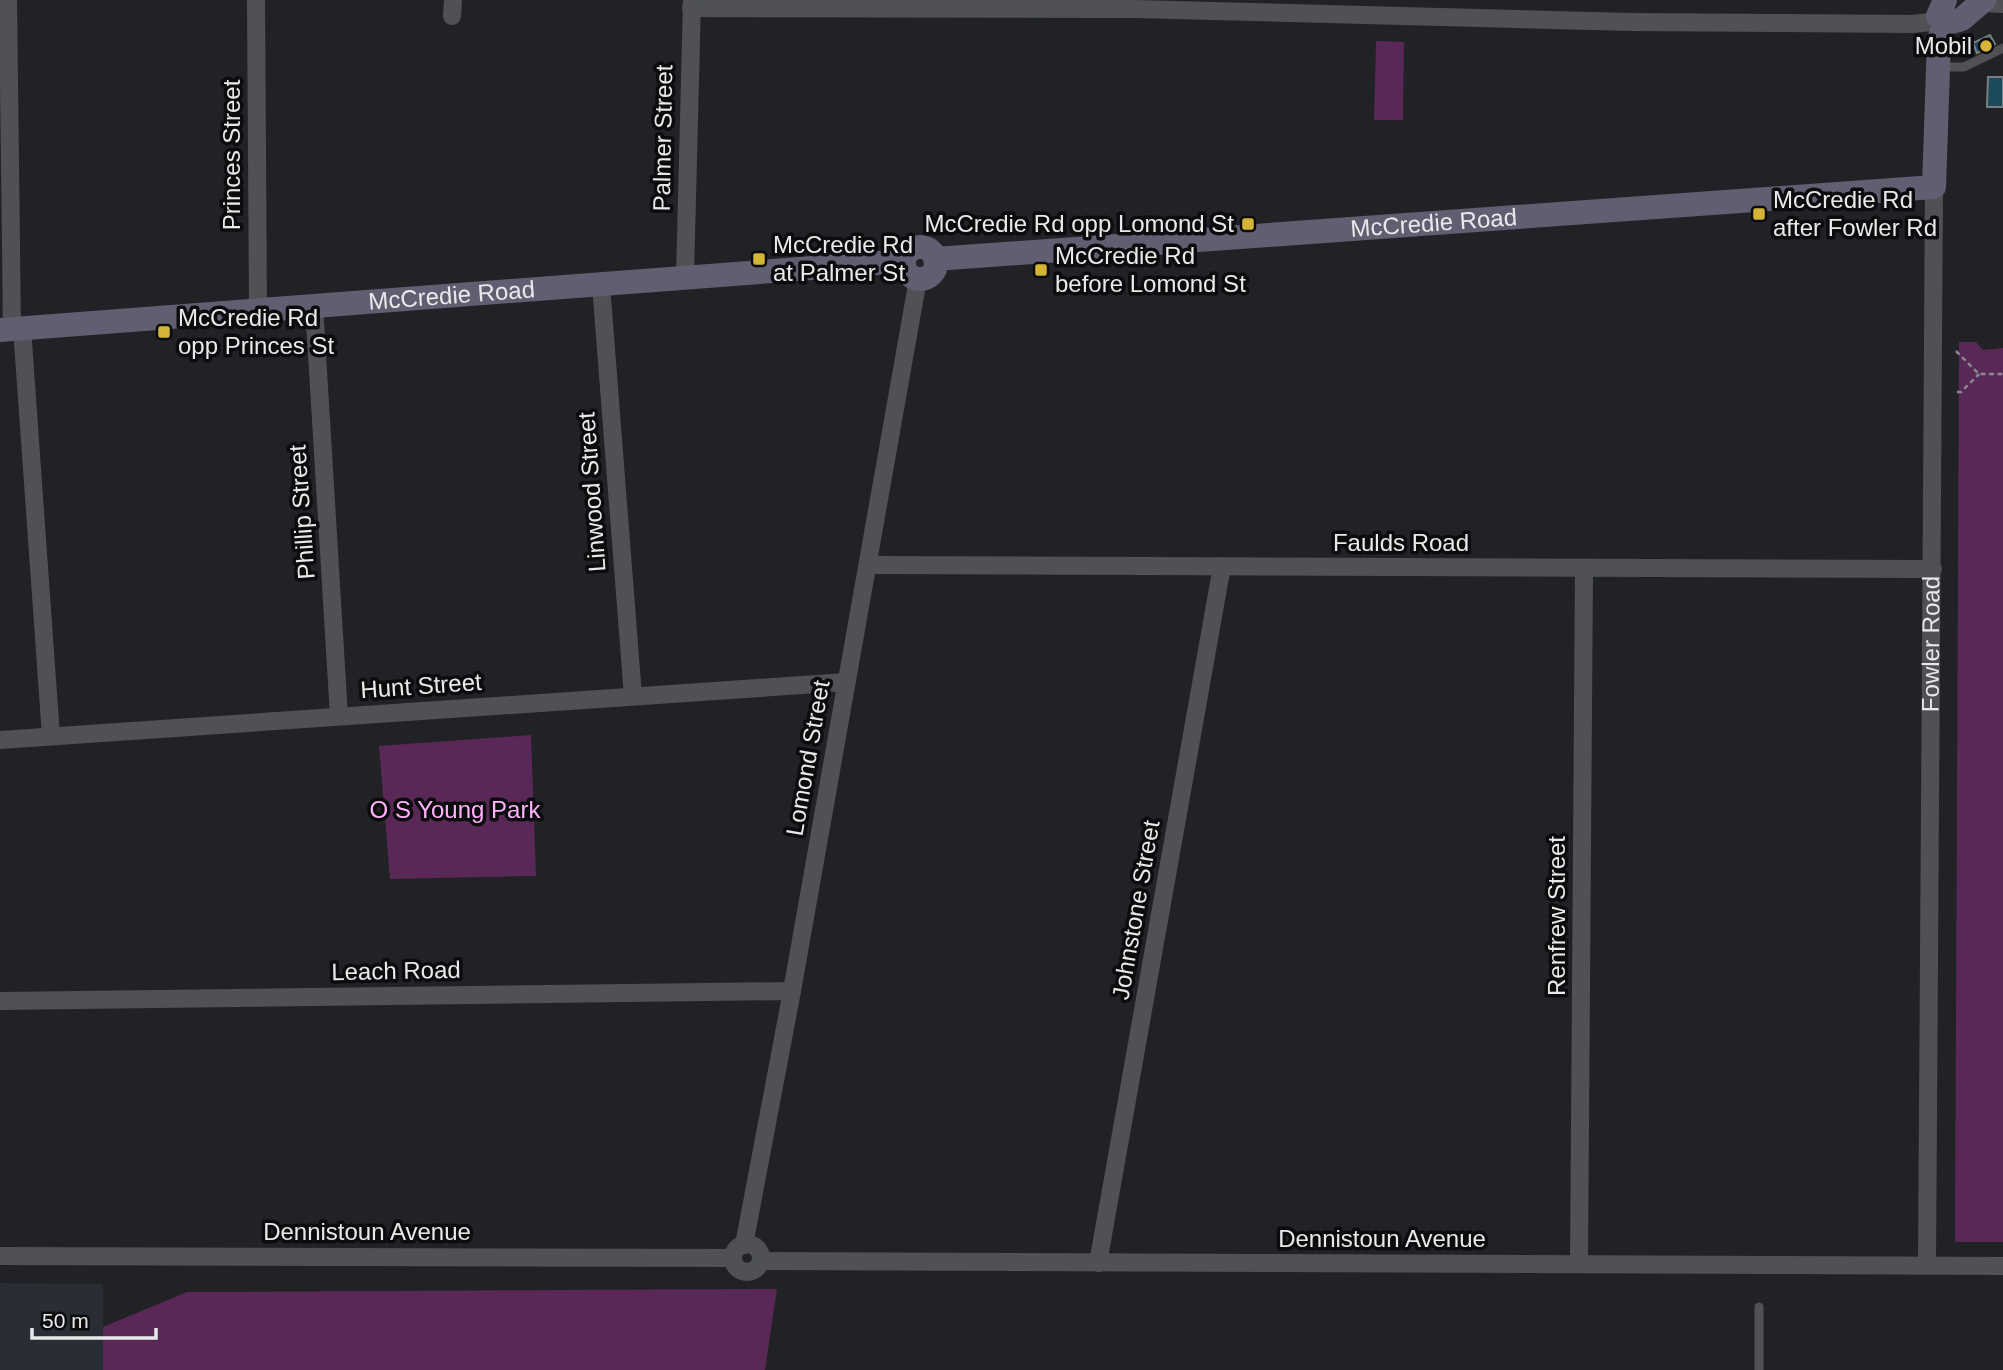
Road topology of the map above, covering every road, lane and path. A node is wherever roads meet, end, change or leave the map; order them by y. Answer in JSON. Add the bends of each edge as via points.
{"nodes":[{"id":1,"x":8,"y":0,"type":"edge"},
{"id":2,"x":256,"y":0,"type":"edge"},
{"id":3,"x":1990,"y":3,"type":"edge"},
{"id":4,"x":691,"y":4,"type":"edge"},
{"id":5,"x":1943,"y":15,"type":"edge"},
{"id":6,"x":2003,"y":48,"type":"edge"},
{"id":7,"x":1938,"y":67,"type":"junction"},
{"id":8,"x":1934,"y":187,"type":"junction"},
{"id":9,"x":911,"y":270,"type":"junction"},
{"id":10,"x":685,"y":278,"type":"junction"},
{"id":11,"x":601,"y":285,"type":"junction"},
{"id":12,"x":314,"y":305,"type":"junction"},
{"id":13,"x":258,"y":309,"type":"junction"},
{"id":14,"x":11,"y":329,"type":"edge"},
{"id":15,"x":1956,"y":351,"type":"dead end"},
{"id":16,"x":1979,"y":374,"type":"junction"},
{"id":17,"x":2003,"y":374,"type":"edge"},
{"id":18,"x":1957,"y":392,"type":"dead end"},
{"id":19,"x":869,"y":565,"type":"junction"},
{"id":20,"x":1222,"y":566,"type":"junction"},
{"id":21,"x":1584,"y":569,"type":"junction"},
{"id":22,"x":1933,"y":569,"type":"junction"},
{"id":23,"x":846,"y":682,"type":"junction"},
{"id":24,"x":633,"y":696,"type":"junction"},
{"id":25,"x":339,"y":716,"type":"junction"},
{"id":26,"x":51,"y":736,"type":"junction"},
{"id":27,"x":0,"y":740,"type":"edge"},
{"id":28,"x":792,"y":991,"type":"junction"},
{"id":29,"x":0,"y":1001,"type":"edge"},
{"id":30,"x":738,"y":1252,"type":"junction"},
{"id":31,"x":0,"y":1255,"type":"edge"},
{"id":32,"x":1098,"y":1262,"type":"junction"},
{"id":33,"x":1579,"y":1264,"type":"junction"},
{"id":34,"x":1927,"y":1265,"type":"junction"},
{"id":35,"x":2003,"y":1266,"type":"edge"},
{"id":36,"x":1759,"y":1307,"type":"dead end"},
{"id":37,"x":1759,"y":1370,"type":"edge"}],
"edges":[{"from":1,"to":14,"type":"street"},
{"from":2,"to":13,"type":"street","name":"Princes Street"},
{"from":3,"to":5,"type":"main road","via":[[1962,19]]},
{"from":4,"to":5,"type":"street","via":[[1658,22],[1912,24]]},
{"from":4,"to":10,"type":"street","name":"Palmer Street"},
{"from":5,"to":7,"type":"main road","name":"Fowler Road"},
{"from":6,"to":7,"type":"lane","via":[[1964,67]]},
{"from":7,"to":8,"type":"main road","name":"Fowler Road"},
{"from":8,"to":9,"type":"main road","name":"McCredie Road","via":[[935,259],[920,247],[910,251]]},
{"from":8,"to":22,"type":"street","name":"Fowler Road"},
{"from":9,"to":10,"type":"main road","name":"McCredie Road"},
{"from":9,"to":19,"type":"street","name":"Lomond Street"},
{"from":10,"to":11,"type":"main road","name":"McCredie Road"},
{"from":11,"to":12,"type":"main road","name":"McCredie Road"},
{"from":11,"to":24,"type":"street","name":"Linwood Street"},
{"from":12,"to":13,"type":"main road","name":"McCredie Road"},
{"from":12,"to":25,"type":"street","name":"Phillip Street"},
{"from":13,"to":14,"type":"main road","name":"McCredie Road"},
{"from":14,"to":26,"type":"street"},
{"from":15,"to":16,"type":"path"},
{"from":16,"to":17,"type":"path"},
{"from":16,"to":18,"type":"path"},
{"from":19,"to":20,"type":"street","name":"Faulds Road"},
{"from":19,"to":23,"type":"street","name":"Lomond Street"},
{"from":20,"to":21,"type":"street","name":"Faulds Road"},
{"from":20,"to":32,"type":"street","name":"Johnstone Street"},
{"from":21,"to":22,"type":"street","name":"Faulds Road"},
{"from":21,"to":33,"type":"street","name":"Renfrew Street"},
{"from":22,"to":34,"type":"street","name":"Fowler Road"},
{"from":23,"to":24,"type":"street","name":"Hunt Street"},
{"from":23,"to":28,"type":"street","name":"Lomond Street"},
{"from":24,"to":25,"type":"street","name":"Hunt Street"},
{"from":25,"to":26,"type":"street","name":"Hunt Street"},
{"from":26,"to":27,"type":"street","name":"Hunt Street"},
{"from":28,"to":29,"type":"street","name":"Leach Road"},
{"from":28,"to":30,"type":"street","name":"Lomond Street"},
{"from":30,"to":31,"type":"street","name":"Dennistoun Avenue"},
{"from":30,"to":32,"type":"street","name":"Dennistoun Avenue","via":[[757,1248],[761,1261]]},
{"from":32,"to":33,"type":"street","name":"Dennistoun Avenue"},
{"from":33,"to":34,"type":"street","name":"Dennistoun Avenue"},
{"from":34,"to":35,"type":"street","name":"Dennistoun Avenue"},
{"from":36,"to":37,"type":"lane"}]}
